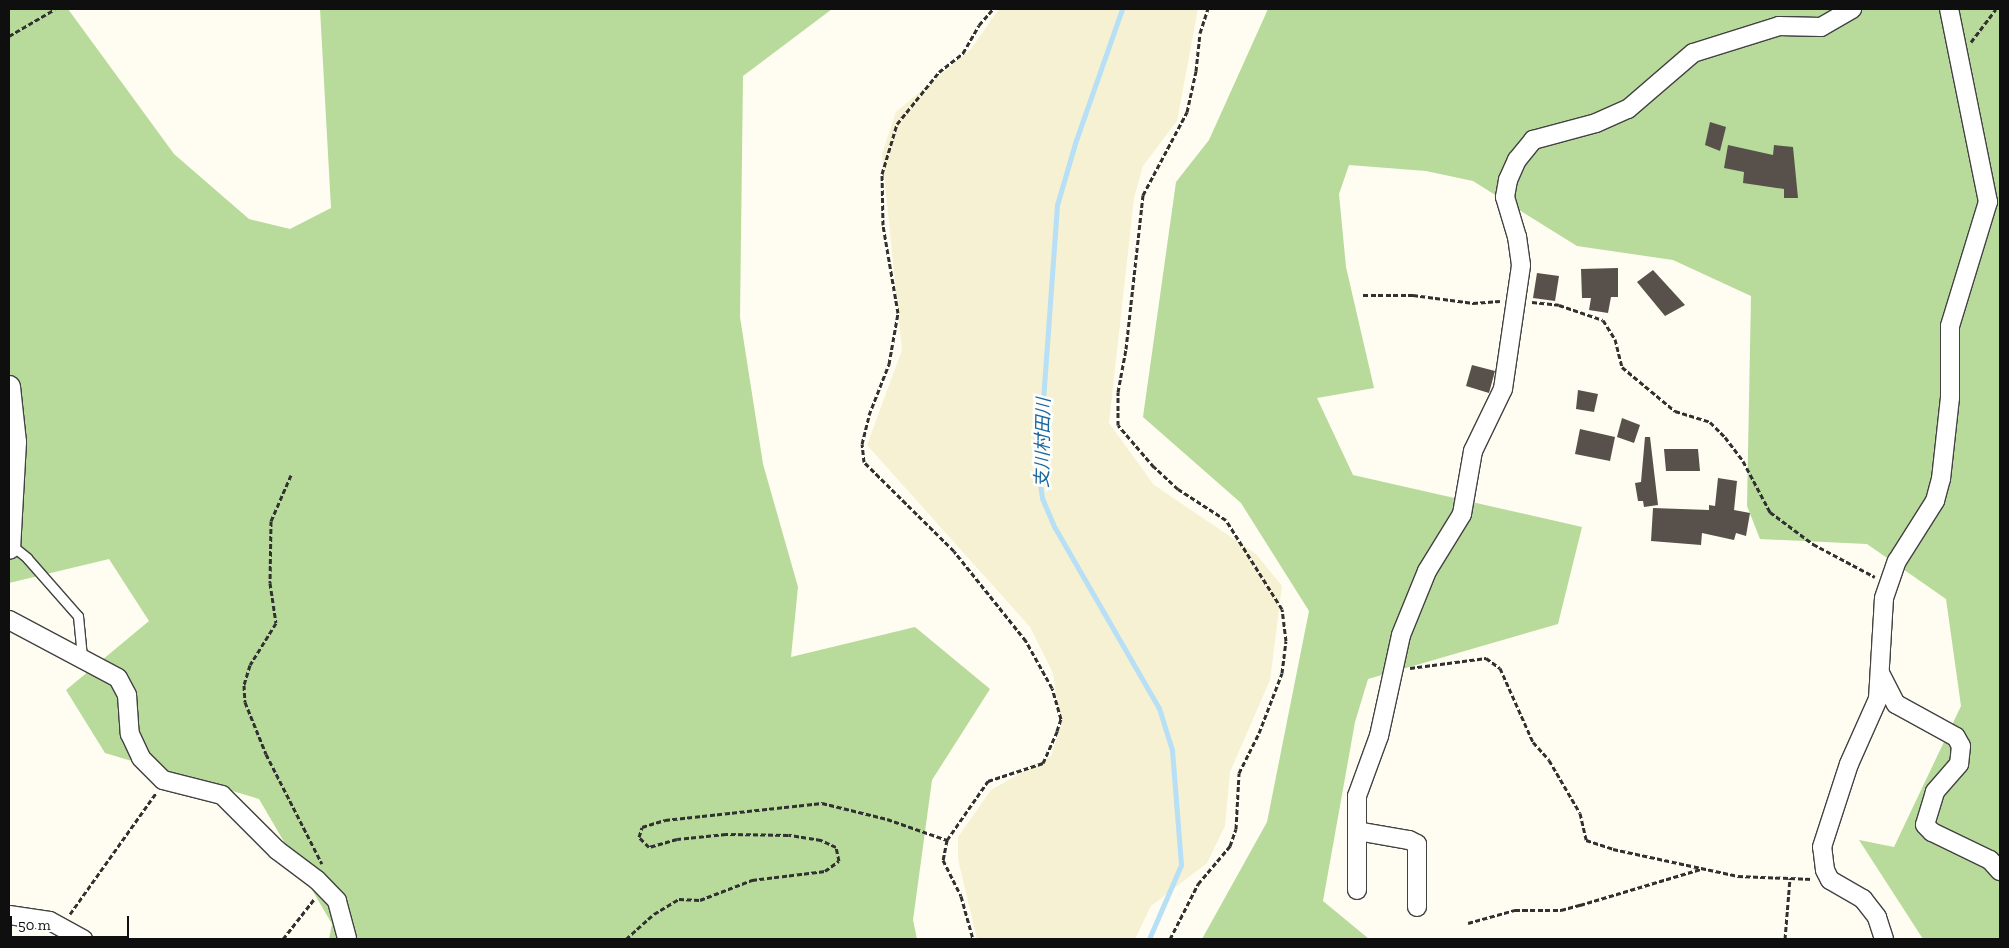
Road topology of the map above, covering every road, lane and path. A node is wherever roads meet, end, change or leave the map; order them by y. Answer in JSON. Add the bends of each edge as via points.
{"nodes":[{"id":1,"x":55,"y":9,"type":"edge"},
{"id":2,"x":992,"y":9,"type":"edge"},
{"id":3,"x":1208,"y":9,"type":"edge"},
{"id":4,"x":1852,"y":9,"type":"edge"},
{"id":5,"x":1949,"y":9,"type":"edge"},
{"id":6,"x":1996,"y":9,"type":"edge"},
{"id":7,"x":9,"y":36,"type":"edge"},
{"id":8,"x":1958,"y":55,"type":"junction"},
{"id":9,"x":1363,"y":295,"type":"dead end"},
{"id":10,"x":1516,"y":300,"type":"junction"},
{"id":11,"x":9,"y":387,"type":"edge"},
{"id":12,"x":291,"y":475,"type":"dead end"},
{"id":13,"x":9,"y":544,"type":"edge"},
{"id":14,"x":9,"y":548,"type":"edge"},
{"id":15,"x":1889,"y":582,"type":"junction"},
{"id":16,"x":9,"y":620,"type":"edge"},
{"id":17,"x":82,"y":657,"type":"junction"},
{"id":18,"x":1394,"y":671,"type":"junction"},
{"id":19,"x":1880,"y":672,"type":"junction"},
{"id":20,"x":166,"y":781,"type":"junction"},
{"id":21,"x":1357,"y":831,"type":"junction"},
{"id":22,"x":947,"y":840,"type":"junction"},
{"id":23,"x":1702,"y":869,"type":"junction"},
{"id":24,"x":2000,"y":871,"type":"edge"},
{"id":25,"x":1790,"y":878,"type":"junction"},
{"id":26,"x":1830,"y":880,"type":"junction"},
{"id":27,"x":324,"y":887,"type":"junction"},
{"id":28,"x":1357,"y":890,"type":"dead end"},
{"id":29,"x":1417,"y":907,"type":"dead end"},
{"id":30,"x":9,"y":915,"type":"edge"},
{"id":31,"x":1468,"y":923,"type":"dead end"},
{"id":32,"x":62,"y":928,"type":"junction"},
{"id":33,"x":83,"y":939,"type":"edge"},
{"id":34,"x":283,"y":939,"type":"edge"},
{"id":35,"x":347,"y":939,"type":"edge"},
{"id":36,"x":626,"y":939,"type":"edge"},
{"id":37,"x":973,"y":939,"type":"edge"},
{"id":38,"x":1170,"y":939,"type":"edge"},
{"id":39,"x":1784,"y":939,"type":"edge"},
{"id":40,"x":1884,"y":939,"type":"edge"}],
"edges":[{"from":1,"to":7,"type":"path"},
{"from":2,"to":22,"type":"path","via":[[963,53],[939,72],[898,124],[882,174],[883,225],[898,313],[889,364],[866,430],[864,462],[954,551],[1026,641],[1052,688],[1062,719],[1043,763],[988,781]]},
{"from":3,"to":38,"type":"path","via":[[1200,33],[1187,112],[1143,195],[1126,349],[1118,392],[1118,425],[1178,489],[1226,520],[1282,610],[1286,641],[1282,673],[1259,733],[1239,773],[1236,829],[1230,846],[1198,884]]},
{"from":4,"to":10,"type":"street","via":[[1821,27],[1779,26],[1693,53],[1628,109],[1596,123],[1533,140],[1517,160],[1505,197],[1521,264]]},
{"from":5,"to":8,"type":"street"},
{"from":6,"to":8,"type":"path","via":[[1979,35]]},
{"from":8,"to":15,"type":"street","via":[[1988,202],[1950,326],[1950,398],[1941,479],[1935,501],[1897,561]]},
{"from":9,"to":10,"type":"path","via":[[1413,295],[1473,303]]},
{"from":10,"to":15,"type":"path","via":[[1559,305],[1603,320],[1615,339],[1622,367],[1676,411],[1710,422],[1743,461],[1770,512],[1813,544],[1860,571]]},
{"from":10,"to":18,"type":"street","via":[[1503,389],[1473,451],[1462,514],[1427,571],[1401,635]]},
{"from":11,"to":13,"type":"street","via":[[15,442]]},
{"from":12,"to":27,"type":"path","via":[[271,521],[270,583],[276,623],[250,665],[244,685],[245,702],[270,762],[326,871]]},
{"from":13,"to":14,"type":"street"},
{"from":13,"to":17,"type":"lane","via":[[27,558],[78,616]]},
{"from":15,"to":19,"type":"street","via":[[1884,598]]},
{"from":16,"to":17,"type":"street"},
{"from":17,"to":20,"type":"street","via":[[118,678],[127,695],[130,734],[141,758]]},
{"from":18,"to":21,"type":"street","via":[[1379,736],[1357,796]]},
{"from":18,"to":23,"type":"path","via":[[1486,658],[1500,668],[1533,742],[1549,760],[1580,813],[1586,840]]},
{"from":19,"to":24,"type":"street","via":[[1896,704],[1956,737],[1961,746],[1959,764],[1935,792],[1925,826],[1990,860]]},
{"from":19,"to":26,"type":"street","via":[[1878,699],[1849,764],[1822,847],[1824,870]]},
{"from":20,"to":27,"type":"street","via":[[222,795],[277,850]]},
{"from":20,"to":32,"type":"path","via":[[76,902]]},
{"from":21,"to":28,"type":"street"},
{"from":21,"to":29,"type":"street","via":[[1417,844]]},
{"from":22,"to":36,"type":"path","via":[[887,819],[822,804],[642,827],[639,837],[649,847],[726,834],[788,835],[821,840],[836,847],[839,861],[825,871],[752,880],[700,900],[679,900],[654,914]]},
{"from":22,"to":37,"type":"path","via":[[943,860],[961,896]]},
{"from":23,"to":25,"type":"path","via":[[1738,876]]},
{"from":23,"to":31,"type":"path","via":[[1580,906],[1560,910],[1515,910]]},
{"from":25,"to":26,"type":"path"},
{"from":25,"to":39,"type":"path"},
{"from":26,"to":40,"type":"street","via":[[1863,899],[1878,917]]},
{"from":27,"to":34,"type":"path"},
{"from":27,"to":35,"type":"street","via":[[337,901]]},
{"from":30,"to":32,"type":"street","via":[[50,921]]},
{"from":32,"to":33,"type":"street"}]}
